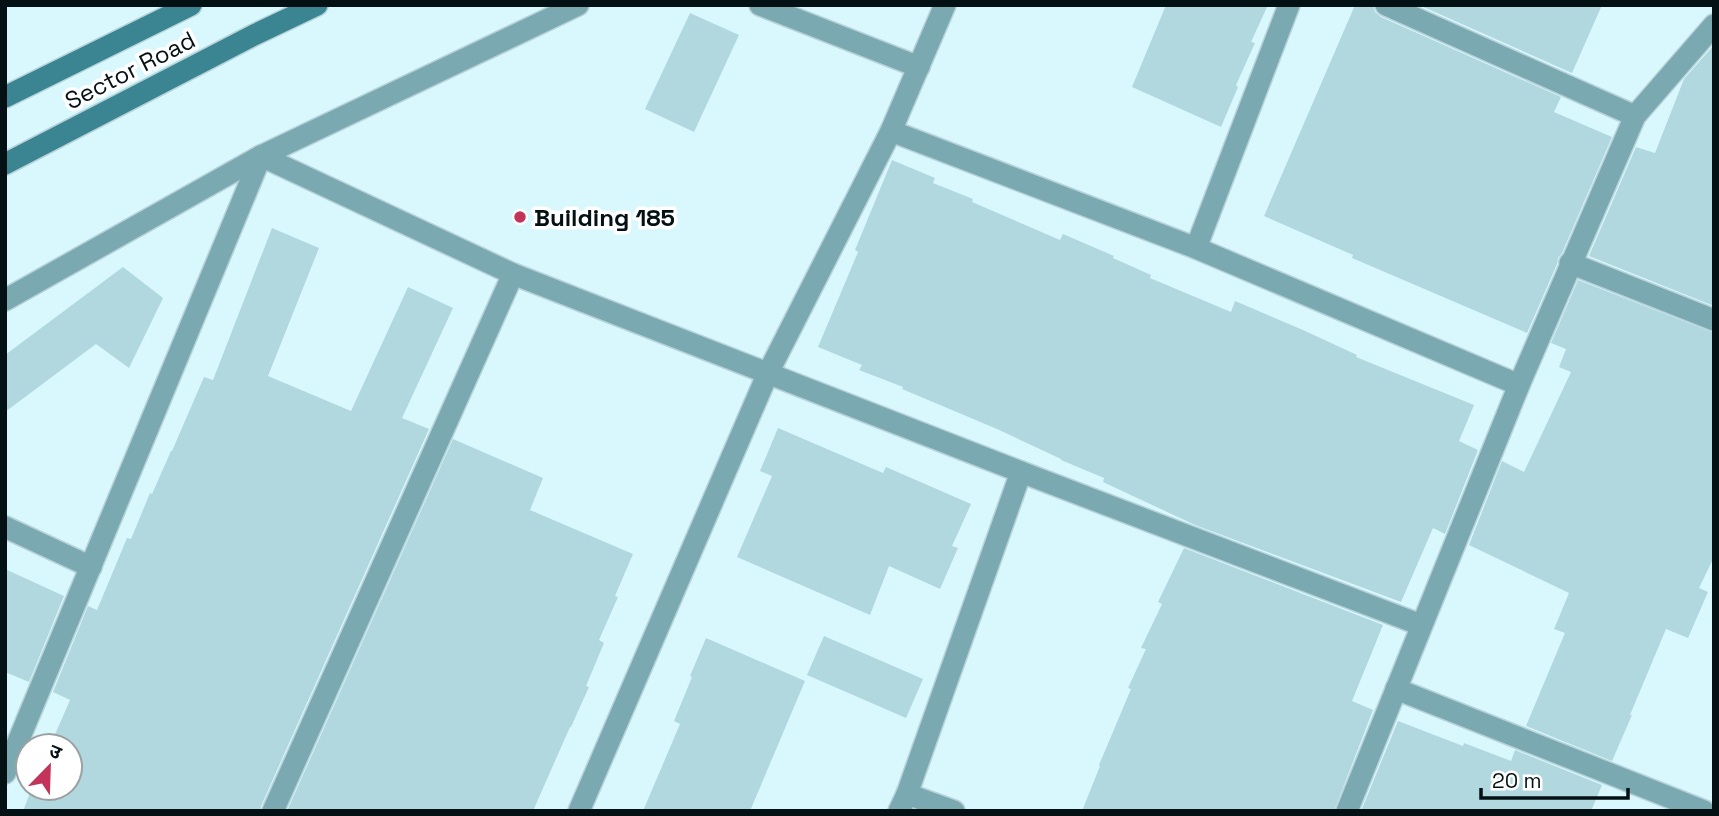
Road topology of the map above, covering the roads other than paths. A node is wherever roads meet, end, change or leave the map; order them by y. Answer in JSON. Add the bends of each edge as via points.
{"nodes":[{"id":1,"x":191,"y":5,"type":"edge"},
{"id":2,"x":317,"y":5,"type":"edge"},
{"id":3,"x":578,"y":5,"type":"edge"},
{"id":4,"x":760,"y":5,"type":"edge"},
{"id":5,"x":945,"y":5,"type":"edge"},
{"id":6,"x":1289,"y":5,"type":"edge"},
{"id":7,"x":1386,"y":5,"type":"edge"},
{"id":8,"x":1714,"y":25,"type":"edge"},
{"id":9,"x":919,"y":67,"type":"junction"},
{"id":10,"x":5,"y":97,"type":"edge"},
{"id":11,"x":1635,"y":116,"type":"junction"},
{"id":12,"x":891,"y":131,"type":"junction"},
{"id":13,"x":261,"y":156,"type":"junction"},
{"id":14,"x":5,"y":164,"type":"edge"},
{"id":15,"x":1196,"y":248,"type":"junction"},
{"id":16,"x":1570,"y":263,"type":"junction"},
{"id":17,"x":513,"y":274,"type":"junction"},
{"id":18,"x":5,"y":300,"type":"edge"},
{"id":19,"x":1714,"y":320,"type":"edge"},
{"id":20,"x":768,"y":373,"type":"junction"},
{"id":21,"x":1519,"y":385,"type":"junction"},
{"id":22,"x":1021,"y":472,"type":"junction"},
{"id":23,"x":5,"y":527,"type":"edge"},
{"id":24,"x":91,"y":568,"type":"junction"},
{"id":25,"x":1421,"y":625,"type":"junction"},
{"id":26,"x":1396,"y":689,"type":"junction"},
{"id":27,"x":5,"y":773,"type":"edge"},
{"id":28,"x":903,"y":802,"type":"edge"},
{"id":29,"x":273,"y":811,"type":"edge"},
{"id":30,"x":579,"y":811,"type":"edge"},
{"id":31,"x":954,"y":811,"type":"edge"},
{"id":32,"x":1347,"y":811,"type":"edge"},
{"id":33,"x":1704,"y":811,"type":"edge"}],
"edges":[{"from":1,"to":10,"type":"main road","name":"Sector Road"},
{"from":2,"to":14,"type":"main road","name":"Sector Road"},
{"from":3,"to":13,"type":"street"},
{"from":4,"to":9,"type":"street"},
{"from":5,"to":9,"type":"street"},
{"from":6,"to":15,"type":"street"},
{"from":7,"to":11,"type":"street"},
{"from":8,"to":11,"type":"street"},
{"from":9,"to":12,"type":"street"},
{"from":11,"to":16,"type":"street"},
{"from":12,"to":15,"type":"street"},
{"from":12,"to":20,"type":"street"},
{"from":13,"to":17,"type":"street"},
{"from":13,"to":18,"type":"street"},
{"from":13,"to":24,"type":"street"},
{"from":15,"to":21,"type":"street"},
{"from":16,"to":19,"type":"street"},
{"from":16,"to":21,"type":"street"},
{"from":17,"to":20,"type":"street"},
{"from":17,"to":29,"type":"street"},
{"from":20,"to":22,"type":"street"},
{"from":20,"to":30,"type":"street"},
{"from":21,"to":25,"type":"street"},
{"from":22,"to":25,"type":"street"},
{"from":22,"to":28,"type":"street"},
{"from":23,"to":24,"type":"street"},
{"from":24,"to":27,"type":"street"},
{"from":25,"to":26,"type":"street"},
{"from":26,"to":32,"type":"street"},
{"from":26,"to":33,"type":"street"},
{"from":28,"to":31,"type":"street"}]}
